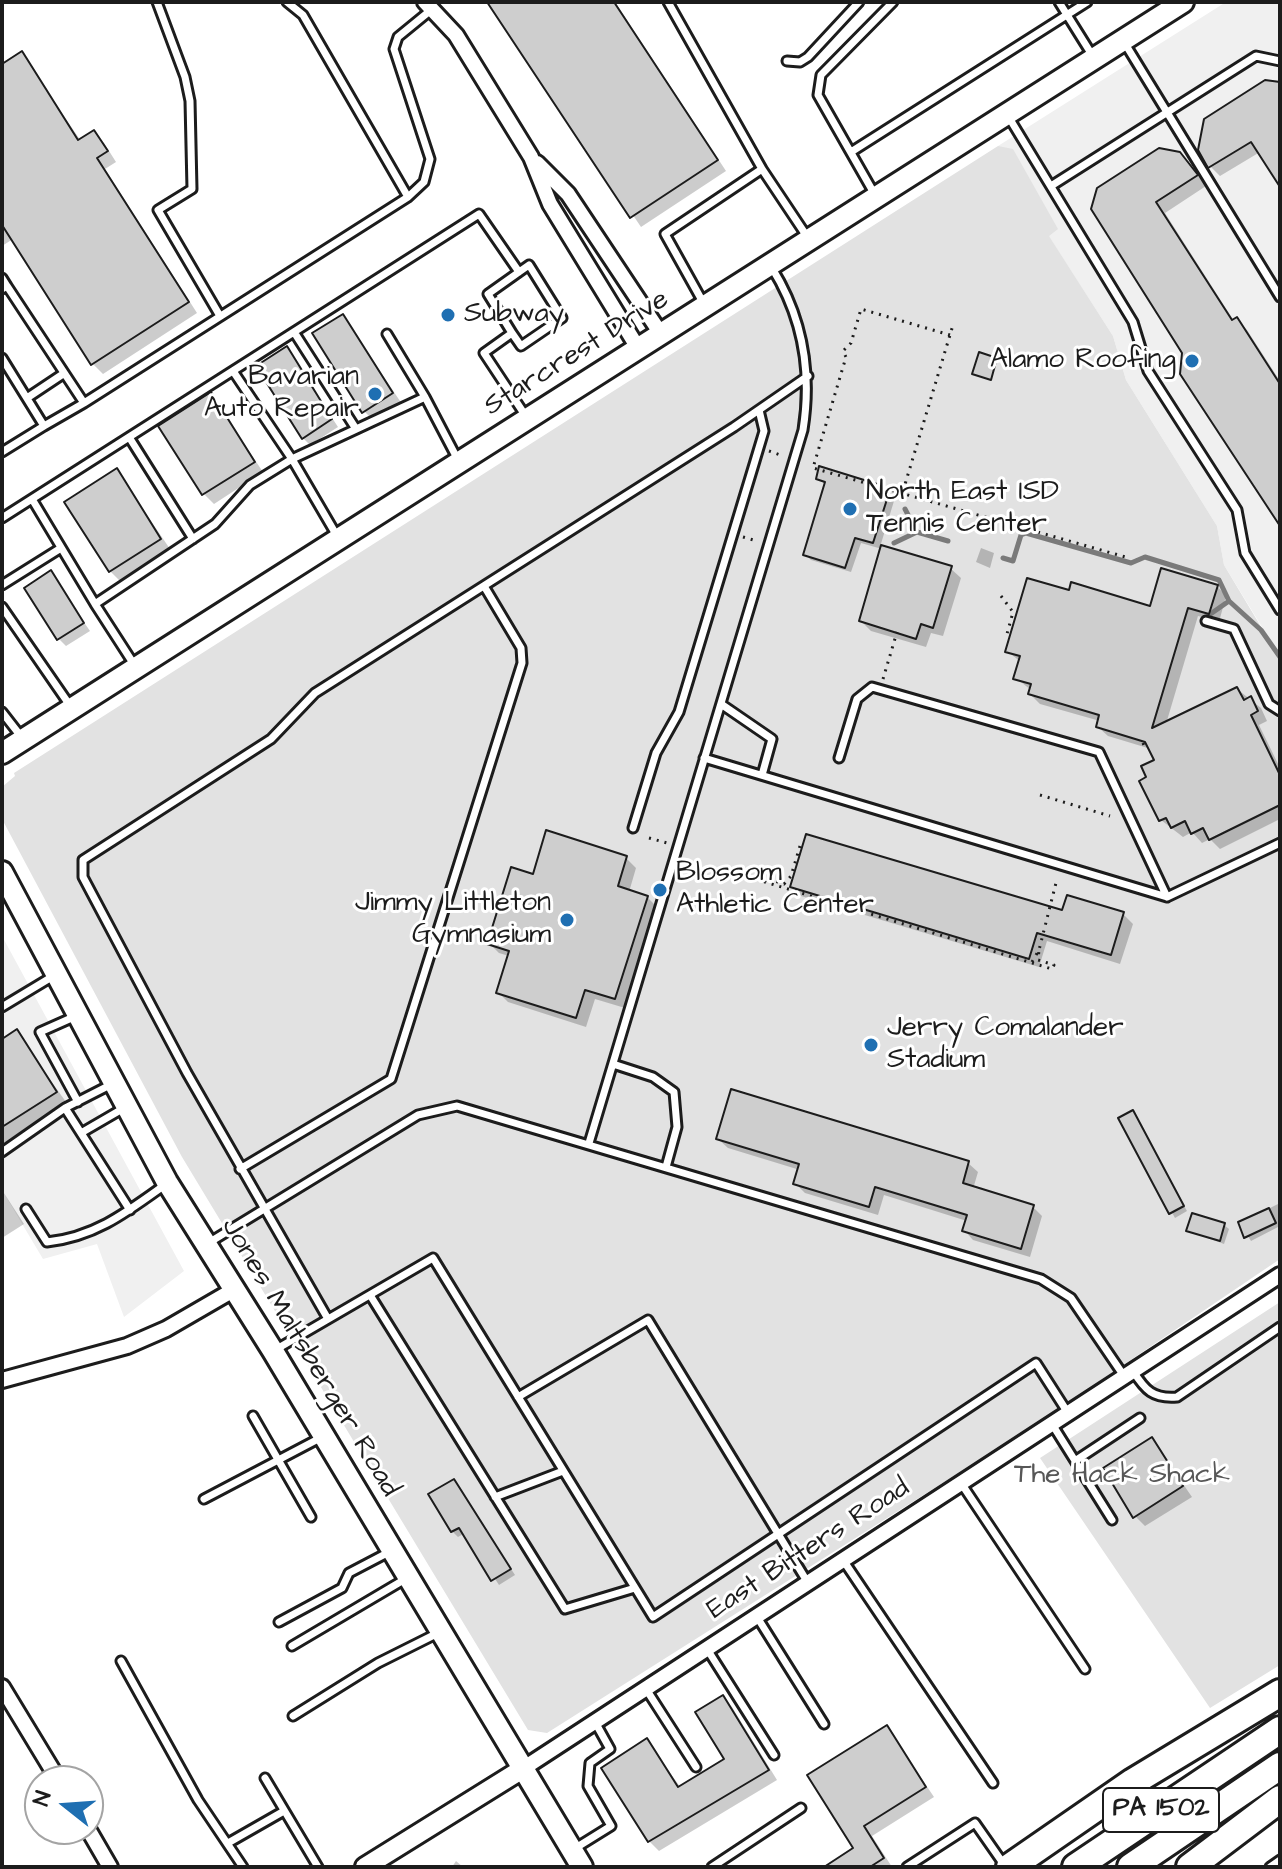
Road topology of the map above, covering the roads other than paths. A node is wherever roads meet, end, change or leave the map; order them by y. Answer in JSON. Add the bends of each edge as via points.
{"nodes":[{"id":1,"x":157,"y":2,"type":"edge"},
{"id":2,"x":287,"y":2,"type":"edge"},
{"id":3,"x":668,"y":2,"type":"edge"},
{"id":4,"x":859,"y":2,"type":"edge"},
{"id":5,"x":893,"y":2,"type":"edge"},
{"id":6,"x":1059,"y":2,"type":"edge"},
{"id":7,"x":1087,"y":2,"type":"edge"},
{"id":8,"x":1183,"y":2,"type":"edge"},
{"id":9,"x":429,"y":5,"type":"edge"},
{"id":10,"x":1067,"y":15,"type":"junction"},
{"id":11,"x":1122,"y":40,"type":"junction"},
{"id":12,"x":1094,"y":58,"type":"junction"},
{"id":13,"x":787,"y":61,"type":"dead end"},
{"id":14,"x":1280,"y":61,"type":"edge"},
{"id":15,"x":1167,"y":112,"type":"junction"},
{"id":16,"x":1007,"y":114,"type":"junction"},
{"id":17,"x":851,"y":152,"type":"junction"},
{"id":18,"x":531,"y":157,"type":"junction"},
{"id":19,"x":762,"y":169,"type":"junction"},
{"id":20,"x":1051,"y":186,"type":"junction"},
{"id":21,"x":408,"y":197,"type":"junction"},
{"id":22,"x":876,"y":197,"type":"junction"},
{"id":23,"x":809,"y":240,"type":"junction"},
{"id":24,"x":770,"y":265,"type":"junction"},
{"id":25,"x":519,"y":272,"type":"junction"},
{"id":26,"x":2,"y":278,"type":"edge"},
{"id":27,"x":5,"y":288,"type":"edge"},
{"id":28,"x":1280,"y":297,"type":"edge"},
{"id":29,"x":705,"y":306,"type":"junction"},
{"id":30,"x":220,"y":316,"type":"junction"},
{"id":31,"x":294,"y":332,"type":"junction"},
{"id":32,"x":512,"y":333,"type":"junction"},
{"id":33,"x":387,"y":334,"type":"dead end"},
{"id":34,"x":661,"y":334,"type":"junction"},
{"id":35,"x":638,"y":348,"type":"junction"},
{"id":36,"x":2,"y":358,"type":"edge"},
{"id":37,"x":233,"y":371,"type":"junction"},
{"id":38,"x":63,"y":374,"type":"junction"},
{"id":39,"x":808,"y":376,"type":"junction"},
{"id":40,"x":425,"y":397,"type":"junction"},
{"id":41,"x":27,"y":398,"type":"junction"},
{"id":42,"x":84,"y":403,"type":"junction"},
{"id":43,"x":759,"y":410,"type":"junction"},
{"id":44,"x":527,"y":419,"type":"junction"},
{"id":45,"x":44,"y":426,"type":"junction"},
{"id":46,"x":356,"y":429,"type":"junction"},
{"id":47,"x":129,"y":437,"type":"junction"},
{"id":48,"x":3,"y":451,"type":"edge"},
{"id":49,"x":292,"y":459,"type":"junction"},
{"id":50,"x":459,"y":462,"type":"junction"},
{"id":51,"x":32,"y":499,"type":"junction"},
{"id":52,"x":2,"y":518,"type":"edge"},
{"id":53,"x":193,"y":539,"type":"junction"},
{"id":54,"x":339,"y":539,"type":"junction"},
{"id":55,"x":61,"y":548,"type":"junction"},
{"id":56,"x":2,"y":585,"type":"edge"},
{"id":57,"x":484,"y":586,"type":"junction"},
{"id":58,"x":95,"y":604,"type":"junction"},
{"id":59,"x":2,"y":607,"type":"edge"},
{"id":60,"x":1280,"y":610,"type":"edge"},
{"id":61,"x":1206,"y":621,"type":"dead end"},
{"id":62,"x":136,"y":668,"type":"junction"},
{"id":63,"x":721,"y":704,"type":"junction"},
{"id":64,"x":72,"y":709,"type":"junction"},
{"id":65,"x":1280,"y":711,"type":"edge"},
{"id":66,"x":2,"y":712,"type":"edge"},
{"id":67,"x":24,"y":740,"type":"junction"},
{"id":68,"x":2,"y":753,"type":"edge"},
{"id":69,"x":704,"y":758,"type":"junction"},
{"id":70,"x":839,"y":758,"type":"dead end"},
{"id":71,"x":762,"y":775,"type":"junction"},
{"id":72,"x":633,"y":828,"type":"dead end"},
{"id":73,"x":1280,"y":843,"type":"edge"},
{"id":74,"x":4,"y":881,"type":"edge"},
{"id":75,"x":1167,"y":897,"type":"junction"},
{"id":76,"x":57,"y":974,"type":"junction"},
{"id":77,"x":2,"y":1007,"type":"edge"},
{"id":78,"x":79,"y":1014,"type":"junction"},
{"id":79,"x":613,"y":1064,"type":"junction"},
{"id":80,"x":116,"y":1082,"type":"junction"},
{"id":81,"x":78,"y":1102,"type":"junction"},
{"id":82,"x":128,"y":1106,"type":"junction"},
{"id":83,"x":65,"y":1108,"type":"junction"},
{"id":84,"x":81,"y":1133,"type":"junction"},
{"id":85,"x":589,"y":1143,"type":"junction"},
{"id":86,"x":2,"y":1152,"type":"edge"},
{"id":87,"x":666,"y":1167,"type":"junction"},
{"id":88,"x":240,"y":1169,"type":"junction"},
{"id":89,"x":167,"y":1182,"type":"junction"},
{"id":90,"x":26,"y":1209,"type":"dead end"},
{"id":91,"x":130,"y":1210,"type":"junction"},
{"id":92,"x":263,"y":1210,"type":"junction"},
{"id":93,"x":208,"y":1244,"type":"junction"},
{"id":94,"x":1280,"y":1275,"type":"edge"},
{"id":95,"x":235,"y":1289,"type":"junction"},
{"id":96,"x":370,"y":1295,"type":"junction"},
{"id":97,"x":328,"y":1319,"type":"junction"},
{"id":98,"x":1280,"y":1327,"type":"edge"},
{"id":99,"x":273,"y":1351,"type":"junction"},
{"id":100,"x":1129,"y":1374,"type":"junction"},
{"id":101,"x":2,"y":1380,"type":"edge"},
{"id":102,"x":518,"y":1397,"type":"junction"},
{"id":103,"x":1068,"y":1413,"type":"junction"},
{"id":104,"x":253,"y":1416,"type":"dead end"},
{"id":105,"x":1140,"y":1418,"type":"dead end"},
{"id":106,"x":1052,"y":1424,"type":"junction"},
{"id":107,"x":324,"y":1436,"type":"junction"},
{"id":108,"x":1075,"y":1461,"type":"junction"},
{"id":109,"x":279,"y":1463,"type":"junction"},
{"id":110,"x":563,"y":1471,"type":"junction"},
{"id":111,"x":961,"y":1483,"type":"junction"},
{"id":112,"x":495,"y":1497,"type":"junction"},
{"id":113,"x":204,"y":1499,"type":"dead end"},
{"id":114,"x":311,"y":1517,"type":"dead end"},
{"id":115,"x":1112,"y":1520,"type":"dead end"},
{"id":116,"x":778,"y":1534,"type":"junction"},
{"id":117,"x":393,"y":1550,"type":"junction"},
{"id":118,"x":843,"y":1560,"type":"junction"},
{"id":119,"x":409,"y":1577,"type":"junction"},
{"id":120,"x":808,"y":1583,"type":"junction"},
{"id":121,"x":635,"y":1588,"type":"junction"},
{"id":122,"x":757,"y":1617,"type":"junction"},
{"id":123,"x":279,"y":1622,"type":"dead end"},
{"id":124,"x":442,"y":1631,"type":"junction"},
{"id":125,"x":292,"y":1646,"type":"dead end"},
{"id":126,"x":707,"y":1649,"type":"junction"},
{"id":127,"x":121,"y":1661,"type":"dead end"},
{"id":128,"x":1085,"y":1669,"type":"dead end"},
{"id":129,"x":2,"y":1687,"type":"edge"},
{"id":130,"x":646,"y":1689,"type":"junction"},
{"id":131,"x":1280,"y":1693,"type":"edge"},
{"id":132,"x":293,"y":1716,"type":"dead end"},
{"id":133,"x":595,"y":1722,"type":"junction"},
{"id":134,"x":824,"y":1724,"type":"dead end"},
{"id":135,"x":1280,"y":1730,"type":"edge"},
{"id":136,"x":774,"y":1755,"type":"dead end"},
{"id":137,"x":49,"y":1765,"type":"edge"},
{"id":138,"x":696,"y":1767,"type":"dead end"},
{"id":139,"x":524,"y":1768,"type":"junction"},
{"id":140,"x":1272,"y":1771,"type":"edge"},
{"id":141,"x":265,"y":1778,"type":"dead end"},
{"id":142,"x":993,"y":1783,"type":"dead end"},
{"id":143,"x":1280,"y":1799,"type":"edge"},
{"id":144,"x":801,"y":1808,"type":"dead end"},
{"id":145,"x":284,"y":1811,"type":"junction"},
{"id":146,"x":228,"y":1843,"type":"junction"},
{"id":147,"x":97,"y":1845,"type":"edge"},
{"id":148,"x":577,"y":1859,"type":"edge"},
{"id":149,"x":1280,"y":1860,"type":"edge"},
{"id":150,"x":1192,"y":1866,"type":"edge"},
{"id":151,"x":110,"y":1867,"type":"edge"},
{"id":152,"x":243,"y":1867,"type":"edge"},
{"id":153,"x":318,"y":1867,"type":"edge"},
{"id":154,"x":365,"y":1867,"type":"edge"},
{"id":155,"x":712,"y":1867,"type":"edge"},
{"id":156,"x":907,"y":1867,"type":"edge"},
{"id":157,"x":1008,"y":1867,"type":"edge"},
{"id":158,"x":1076,"y":1867,"type":"edge"},
{"id":159,"x":1131,"y":1867,"type":"edge"},
{"id":160,"x":1270,"y":1867,"type":"edge"}],
"edges":[{"from":1,"to":30,"type":"lane","via":[[185,77],[194,142],[192,189],[158,210]]},
{"from":2,"to":21,"type":"lane","via":[[303,15]]},
{"from":3,"to":19,"type":"lane"},
{"from":4,"to":13,"type":"lane","via":[[808,57]]},
{"from":5,"to":17,"type":"lane","via":[[821,75],[818,95]]},
{"from":6,"to":10,"type":"lane"},
{"from":7,"to":10,"type":"lane"},
{"from":8,"to":11,"type":"main road","name":"Starcrest Drive"},
{"from":9,"to":18,"type":"street","via":[[456,35]]},
{"from":9,"to":21,"type":"lane","via":[[398,37],[394,49],[430,159],[424,182]]},
{"from":10,"to":12,"type":"lane"},
{"from":10,"to":17,"type":"lane"},
{"from":11,"to":12,"type":"main road","name":"Starcrest Drive"},
{"from":11,"to":15,"type":"lane"},
{"from":12,"to":16,"type":"main road","name":"Starcrest Drive"},
{"from":14,"to":15,"type":"lane","via":[[1256,56]]},
{"from":15,"to":20,"type":"lane"},
{"from":15,"to":28,"type":"lane"},
{"from":16,"to":20,"type":"lane"},
{"from":16,"to":22,"type":"main road","name":"Starcrest Drive"},
{"from":17,"to":22,"type":"lane"},
{"from":18,"to":34,"type":"street","via":[[568,194]]},
{"from":18,"to":35,"type":"street","via":[[550,204]]},
{"from":19,"to":23,"type":"lane"},
{"from":19,"to":29,"type":"lane","via":[[665,234]]},
{"from":20,"to":60,"type":"lane","via":[[1133,322],[1148,371],[1237,510],[1245,553]]},
{"from":21,"to":30,"type":"lane"},
{"from":22,"to":23,"type":"main road","name":"Starcrest Drive"},
{"from":23,"to":24,"type":"main road","name":"Starcrest Drive"},
{"from":24,"to":29,"type":"main road","name":"Starcrest Drive"},
{"from":24,"to":39,"type":"lane","via":[[784,287]]},
{"from":25,"to":31,"type":"lane","via":[[479,214]]},
{"from":25,"to":32,"type":"lane","via":[[488,294]]},
{"from":25,"to":32,"type":"lane","via":[[529,265],[562,318],[521,346]]},
{"from":26,"to":27,"type":"lane"},
{"from":27,"to":38,"type":"lane"},
{"from":29,"to":34,"type":"main road","name":"Starcrest Drive"},
{"from":30,"to":42,"type":"lane"},
{"from":31,"to":37,"type":"lane"},
{"from":31,"to":46,"type":"lane"},
{"from":32,"to":44,"type":"lane","via":[[484,353]]},
{"from":33,"to":40,"type":"lane"},
{"from":34,"to":35,"type":"main road","name":"Starcrest Drive"},
{"from":35,"to":44,"type":"main road","name":"Starcrest Drive"},
{"from":36,"to":41,"type":"lane"},
{"from":37,"to":47,"type":"lane"},
{"from":37,"to":49,"type":"lane"},
{"from":38,"to":41,"type":"lane"},
{"from":38,"to":42,"type":"lane"},
{"from":39,"to":43,"type":"lane"},
{"from":39,"to":63,"type":"lane","via":[[803,430]]},
{"from":40,"to":46,"type":"lane"},
{"from":40,"to":50,"type":"lane"},
{"from":41,"to":45,"type":"lane"},
{"from":42,"to":45,"type":"lane"},
{"from":43,"to":57,"type":"lane"},
{"from":43,"to":72,"type":"lane","via":[[764,431],[751,475],[679,712],[656,753]]},
{"from":44,"to":50,"type":"main road","name":"Starcrest Drive"},
{"from":45,"to":48,"type":"lane"},
{"from":46,"to":49,"type":"lane"},
{"from":47,"to":51,"type":"lane"},
{"from":47,"to":53,"type":"lane"},
{"from":49,"to":53,"type":"lane","via":[[250,485],[215,524]]},
{"from":49,"to":54,"type":"lane"},
{"from":50,"to":54,"type":"main road","name":"Starcrest Drive"},
{"from":51,"to":52,"type":"lane"},
{"from":51,"to":55,"type":"lane"},
{"from":53,"to":58,"type":"lane"},
{"from":54,"to":62,"type":"main road","name":"Starcrest Drive"},
{"from":55,"to":56,"type":"lane"},
{"from":55,"to":58,"type":"lane"},
{"from":57,"to":88,"type":"lane","via":[[521,648],[522,663],[391,1079]]},
{"from":57,"to":88,"type":"lane","via":[[315,693],[271,739],[83,860],[83,877]]},
{"from":58,"to":62,"type":"lane"},
{"from":59,"to":64,"type":"lane"},
{"from":61,"to":65,"type":"lane","via":[[1234,629],[1269,704]]},
{"from":62,"to":64,"type":"main road","name":"Starcrest Drive"},
{"from":63,"to":69,"type":"lane"},
{"from":63,"to":71,"type":"lane","via":[[772,739]]},
{"from":64,"to":67,"type":"main road","name":"Starcrest Drive"},
{"from":66,"to":67,"type":"lane"},
{"from":67,"to":68,"type":"main road","name":"Starcrest Drive"},
{"from":69,"to":71,"type":"lane"},
{"from":69,"to":79,"type":"lane"},
{"from":70,"to":75,"type":"lane","via":[[857,699],[863,691],[881,687],[1099,752]]},
{"from":71,"to":75,"type":"lane"},
{"from":73,"to":75,"type":"lane"},
{"from":74,"to":76,"type":"main road","name":"Jones Maltsberger Road"},
{"from":76,"to":77,"type":"lane"},
{"from":76,"to":78,"type":"main road","name":"Jones Maltsberger Road"},
{"from":78,"to":80,"type":"main road","name":"Jones Maltsberger Road"},
{"from":78,"to":81,"type":"lane","via":[[40,1032]]},
{"from":79,"to":85,"type":"lane"},
{"from":79,"to":87,"type":"lane","via":[[653,1077],[674,1092],[677,1127]]},
{"from":80,"to":81,"type":"lane"},
{"from":80,"to":82,"type":"main road","name":"Jones Maltsberger Road"},
{"from":81,"to":83,"type":"lane"},
{"from":82,"to":84,"type":"lane"},
{"from":82,"to":89,"type":"main road","name":"Jones Maltsberger Road"},
{"from":83,"to":84,"type":"lane"},
{"from":83,"to":86,"type":"lane"},
{"from":84,"to":91,"type":"lane"},
{"from":85,"to":87,"type":"lane"},
{"from":85,"to":92,"type":"lane","via":[[473,1109],[436,1108]]},
{"from":87,"to":100,"type":"lane","via":[[1041,1279],[1071,1298]]},
{"from":88,"to":92,"type":"lane"},
{"from":89,"to":91,"type":"lane"},
{"from":89,"to":93,"type":"main road","name":"Jones Maltsberger Road"},
{"from":90,"to":91,"type":"lane","via":[[47,1242],[76,1239]]},
{"from":92,"to":93,"type":"lane"},
{"from":92,"to":97,"type":"lane"},
{"from":93,"to":95,"type":"main road","name":"Jones Maltsberger Road"},
{"from":94,"to":100,"type":"street","name":"East Bitters Road"},
{"from":95,"to":99,"type":"main road","name":"Jones Maltsberger Road"},
{"from":95,"to":101,"type":"street","via":[[127,1346]]},
{"from":96,"to":97,"type":"lane"},
{"from":96,"to":102,"type":"lane","via":[[433,1258]]},
{"from":96,"to":112,"type":"lane"},
{"from":97,"to":99,"type":"lane"},
{"from":98,"to":100,"type":"lane","via":[[1177,1397],[1161,1398]]},
{"from":99,"to":107,"type":"main road","name":"Jones Maltsberger Road"},
{"from":100,"to":103,"type":"street","name":"East Bitters Road"},
{"from":102,"to":110,"type":"lane"},
{"from":102,"to":116,"type":"lane","via":[[648,1320]]},
{"from":103,"to":106,"type":"street","name":"East Bitters Road"},
{"from":103,"to":116,"type":"lane","via":[[1036,1363]]},
{"from":104,"to":109,"type":"lane"},
{"from":105,"to":108,"type":"lane"},
{"from":106,"to":108,"type":"lane"},
{"from":106,"to":111,"type":"street","name":"East Bitters Road"},
{"from":107,"to":109,"type":"lane"},
{"from":107,"to":117,"type":"main road","name":"Jones Maltsberger Road"},
{"from":108,"to":115,"type":"lane"},
{"from":109,"to":113,"type":"lane"},
{"from":109,"to":114,"type":"lane"},
{"from":110,"to":112,"type":"lane"},
{"from":110,"to":121,"type":"lane"},
{"from":111,"to":118,"type":"street","name":"East Bitters Road"},
{"from":111,"to":128,"type":"lane"},
{"from":112,"to":121,"type":"lane","via":[[565,1609]]},
{"from":116,"to":120,"type":"lane"},
{"from":116,"to":121,"type":"lane","via":[[653,1617]]},
{"from":117,"to":119,"type":"main road","name":"Jones Maltsberger Road"},
{"from":117,"to":123,"type":"lane","via":[[349,1573],[342,1588]]},
{"from":118,"to":120,"type":"street","name":"East Bitters Road"},
{"from":118,"to":142,"type":"lane"},
{"from":119,"to":124,"type":"main road","name":"Jones Maltsberger Road"},
{"from":119,"to":125,"type":"lane"},
{"from":120,"to":122,"type":"street","name":"East Bitters Road"},
{"from":122,"to":126,"type":"street","name":"East Bitters Road"},
{"from":122,"to":134,"type":"lane"},
{"from":124,"to":132,"type":"lane"},
{"from":124,"to":139,"type":"main road","name":"Jones Maltsberger Road"},
{"from":126,"to":130,"type":"street","name":"East Bitters Road"},
{"from":126,"to":136,"type":"lane"},
{"from":127,"to":146,"type":"lane","via":[[198,1800]]},
{"from":129,"to":137,"type":"street"},
{"from":130,"to":133,"type":"street","name":"East Bitters Road"},
{"from":130,"to":138,"type":"lane"},
{"from":131,"to":157,"type":"highway","via":[[1133,1782]]},
{"from":133,"to":139,"type":"street","name":"East Bitters Road"},
{"from":133,"to":148,"type":"lane","via":[[610,1749],[590,1763],[588,1786],[611,1826]]},
{"from":135,"to":158,"type":"highway","number":"PA 1502"},
{"from":139,"to":148,"type":"main road","name":"Jones Maltsberger Road"},
{"from":139,"to":154,"type":"street","name":"East Bitters Road"},
{"from":140,"to":159,"type":"highway","number":"PA 1502"},
{"from":141,"to":145,"type":"lane"},
{"from":143,"to":150,"type":"highway"},
{"from":144,"to":155,"type":"lane"},
{"from":145,"to":146,"type":"lane"},
{"from":145,"to":153,"type":"lane"},
{"from":146,"to":152,"type":"lane"},
{"from":147,"to":151,"type":"street"},
{"from":149,"to":160,"type":"lane"},
{"from":156,"to":157,"type":"lane","via":[[975,1823]]}]}
